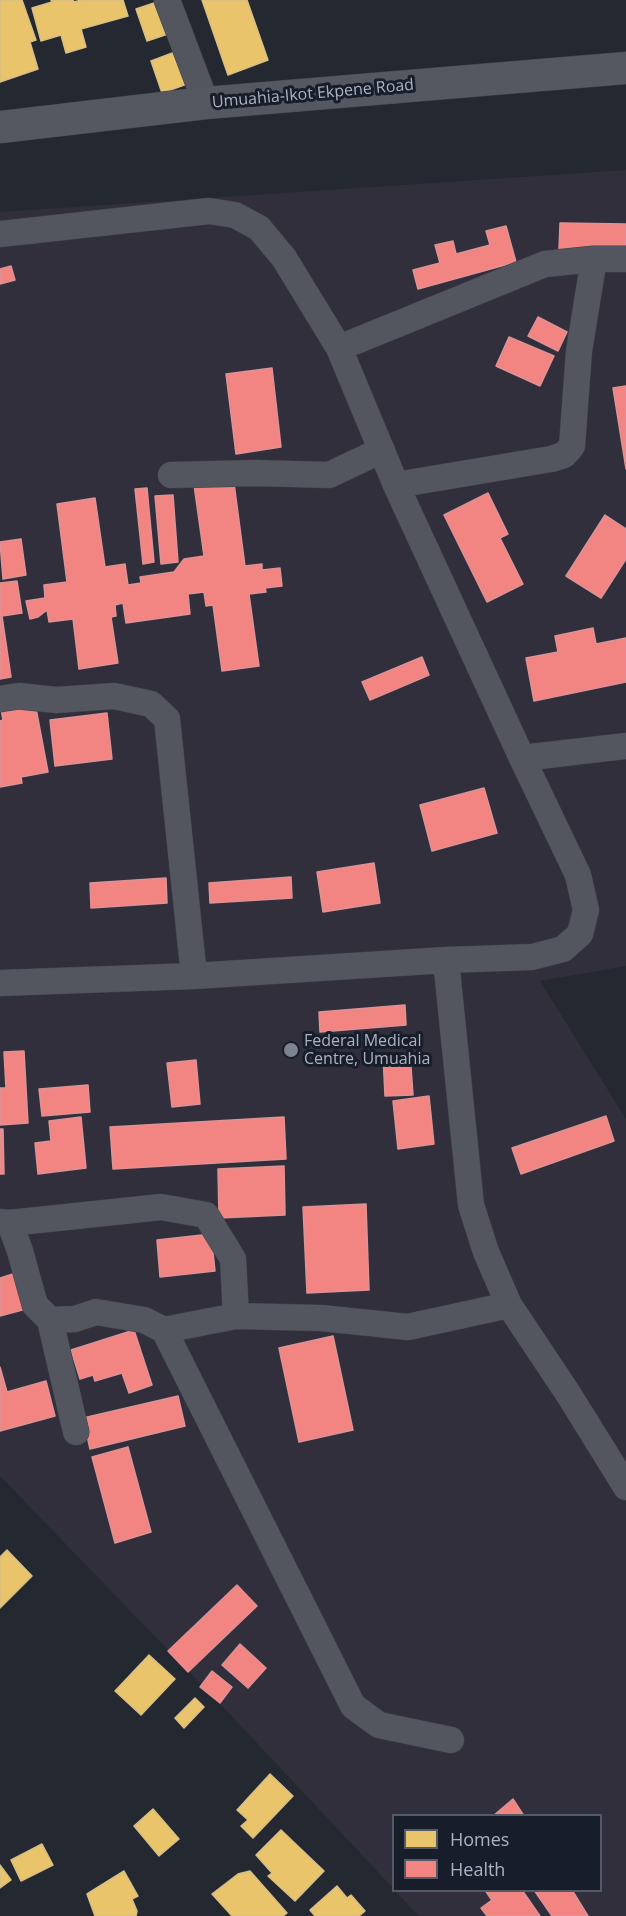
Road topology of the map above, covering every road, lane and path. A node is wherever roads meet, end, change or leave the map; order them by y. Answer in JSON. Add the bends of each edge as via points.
{"nodes":[{"id":1,"x":167,"y":0,"type":"edge"},
{"id":2,"x":626,"y":68,"type":"edge"},
{"id":3,"x":206,"y":103,"type":"junction"},
{"id":4,"x":0,"y":127,"type":"edge"},
{"id":5,"x":0,"y":234,"type":"edge"},
{"id":6,"x":594,"y":259,"type":"junction"},
{"id":7,"x":626,"y":259,"type":"edge"},
{"id":8,"x":339,"y":348,"type":"junction"},
{"id":9,"x":382,"y":450,"type":"junction"},
{"id":10,"x":171,"y":475,"type":"dead end"},
{"id":11,"x":396,"y":485,"type":"junction"},
{"id":12,"x":0,"y":699,"type":"edge"},
{"id":13,"x":626,"y":746,"type":"edge"},
{"id":14,"x":522,"y":758,"type":"junction"},
{"id":15,"x":446,"y":960,"type":"junction"},
{"id":16,"x":194,"y":975,"type":"junction"},
{"id":17,"x":0,"y":983,"type":"edge"},
{"id":18,"x":5,"y":1222,"type":"edge"},
{"id":19,"x":509,"y":1305,"type":"junction"},
{"id":20,"x":236,"y":1316,"type":"junction"},
{"id":21,"x":50,"y":1320,"type":"junction"},
{"id":22,"x":164,"y":1330,"type":"junction"},
{"id":23,"x":76,"y":1432,"type":"dead end"},
{"id":24,"x":626,"y":1487,"type":"edge"},
{"id":25,"x":451,"y":1740,"type":"dead end"}],
"edges":[{"from":1,"to":3,"type":"street"},
{"from":2,"to":3,"type":"main road","name":"Umuahia-Ikot Ekpene Road"},
{"from":3,"to":4,"type":"main road","name":"Umuahia-Ikot Ekpene Road"},
{"from":5,"to":8,"type":"street","via":[[208,211],[235,215],[259,228],[284,258]]},
{"from":6,"to":7,"type":"street"},
{"from":6,"to":8,"type":"street","via":[[545,264]]},
{"from":6,"to":11,"type":"street","via":[[579,351],[572,446],[564,455],[551,459]]},
{"from":8,"to":9,"type":"street"},
{"from":9,"to":10,"type":"street","via":[[329,475]]},
{"from":9,"to":11,"type":"street"},
{"from":11,"to":14,"type":"street"},
{"from":12,"to":16,"type":"street","via":[[114,696],[151,704],[167,718]]},
{"from":13,"to":14,"type":"street"},
{"from":14,"to":15,"type":"street","via":[[578,875],[586,910],[580,934],[563,950],[532,957]]},
{"from":15,"to":16,"type":"street"},
{"from":15,"to":19,"type":"street","via":[[471,1205]]},
{"from":16,"to":17,"type":"street"},
{"from":18,"to":20,"type":"street","via":[[161,1207],[206,1215],[233,1259]]},
{"from":18,"to":21,"type":"street","via":[[20,1251],[35,1305]]},
{"from":19,"to":20,"type":"street","via":[[408,1327],[321,1318]]},
{"from":19,"to":24,"type":"street"},
{"from":20,"to":22,"type":"street"},
{"from":21,"to":22,"type":"street","via":[[75,1319],[96,1312],[144,1320]]},
{"from":21,"to":23,"type":"street"},
{"from":22,"to":25,"type":"street","via":[[353,1706],[379,1725]]}]}
